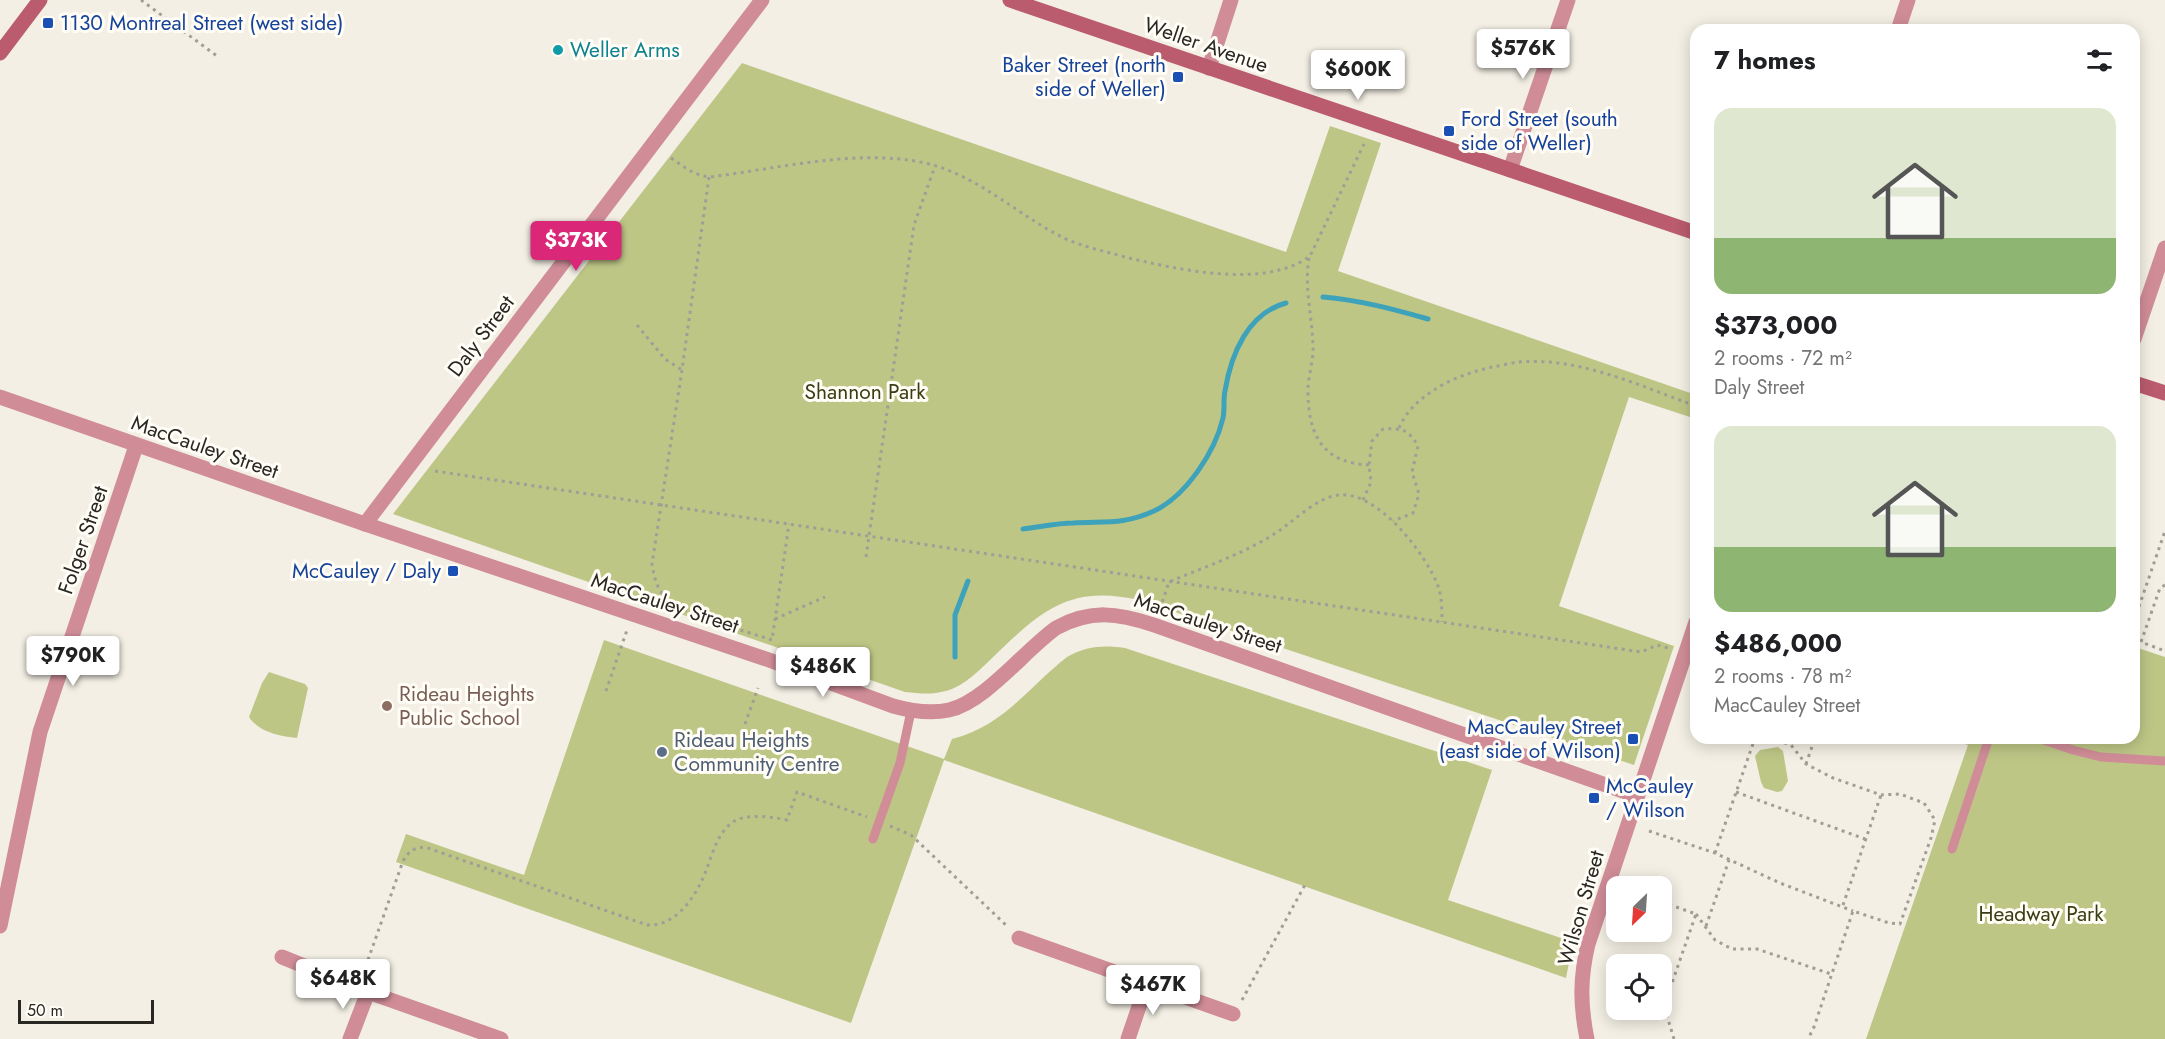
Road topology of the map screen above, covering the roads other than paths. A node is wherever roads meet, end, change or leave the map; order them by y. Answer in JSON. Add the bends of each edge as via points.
{"nodes":[{"id":1,"x":40,"y":0,"type":"edge"},
{"id":2,"x":762,"y":0,"type":"edge"},
{"id":3,"x":1010,"y":0,"type":"edge"},
{"id":4,"x":1231,"y":0,"type":"edge"},
{"id":5,"x":1568,"y":0,"type":"edge"},
{"id":6,"x":1908,"y":0,"type":"edge"},
{"id":7,"x":1900,"y":24,"type":"edge"},
{"id":8,"x":0,"y":53,"type":"edge"},
{"id":9,"x":1209,"y":68,"type":"junction"},
{"id":10,"x":1510,"y":170,"type":"junction"},
{"id":11,"x":1690,"y":231,"type":"edge"},
{"id":12,"x":2165,"y":248,"type":"edge"},
{"id":13,"x":2140,"y":321,"type":"edge"},
{"id":14,"x":2140,"y":385,"type":"edge"},
{"id":15,"x":2165,"y":393,"type":"edge"},
{"id":16,"x":0,"y":397,"type":"edge"},
{"id":17,"x":136,"y":446,"type":"junction"},
{"id":18,"x":365,"y":524,"type":"junction"},
{"id":19,"x":1690,"y":640,"type":"edge"},
{"id":20,"x":911,"y":711,"type":"junction"},
{"id":21,"x":1987,"y":744,"type":"edge"},
{"id":22,"x":2056,"y":744,"type":"edge"},
{"id":23,"x":2165,"y":761,"type":"edge"},
{"id":24,"x":1637,"y":796,"type":"junction"},
{"id":25,"x":873,"y":838,"type":"dead end"},
{"id":26,"x":1952,"y":849,"type":"dead end"},
{"id":27,"x":0,"y":926,"type":"edge"},
{"id":28,"x":1019,"y":938,"type":"road end"},
{"id":29,"x":282,"y":957,"type":"dead end"},
{"id":30,"x":1147,"y":983,"type":"junction"},
{"id":31,"x":363,"y":990,"type":"junction"},
{"id":32,"x":1233,"y":1014,"type":"road end"},
{"id":33,"x":350,"y":1039,"type":"edge"},
{"id":34,"x":501,"y":1039,"type":"edge"},
{"id":35,"x":1128,"y":1039,"type":"edge"},
{"id":36,"x":1587,"y":1039,"type":"edge"}],
"edges":[{"from":1,"to":8,"type":"street"},
{"from":2,"to":18,"type":"street","name":"Daly Street"},
{"from":3,"to":9,"type":"street","name":"Weller Avenue"},
{"from":4,"to":9,"type":"street"},
{"from":5,"to":10,"type":"street"},
{"from":6,"to":7,"type":"street"},
{"from":9,"to":10,"type":"street","name":"Weller Avenue"},
{"from":10,"to":11,"type":"street","name":"Weller Avenue"},
{"from":12,"to":13,"type":"street"},
{"from":14,"to":15,"type":"street"},
{"from":16,"to":17,"type":"street","name":"MacCauley Street"},
{"from":17,"to":18,"type":"street","name":"MacCauley Street"},
{"from":17,"to":27,"type":"street","name":"Folger Street","via":[[40,732]]},
{"from":18,"to":20,"type":"street","name":"MacCauley Street"},
{"from":19,"to":24,"type":"street","name":"Wilson Street"},
{"from":20,"to":24,"type":"street","name":"MacCauley Street","via":[[958,707],[984,691],[1056,627],[1086,616],[1117,615]]},
{"from":20,"to":25,"type":"lane","via":[[900,763]]},
{"from":21,"to":26,"type":"lane"},
{"from":22,"to":23,"type":"lane","via":[[2101,757]]},
{"from":24,"to":36,"type":"street","name":"Wilson Street","via":[[1582,970]]},
{"from":28,"to":30,"type":"street"},
{"from":29,"to":31,"type":"street"},
{"from":30,"to":32,"type":"street"},
{"from":30,"to":35,"type":"street"},
{"from":31,"to":33,"type":"street"},
{"from":31,"to":34,"type":"street"}]}
